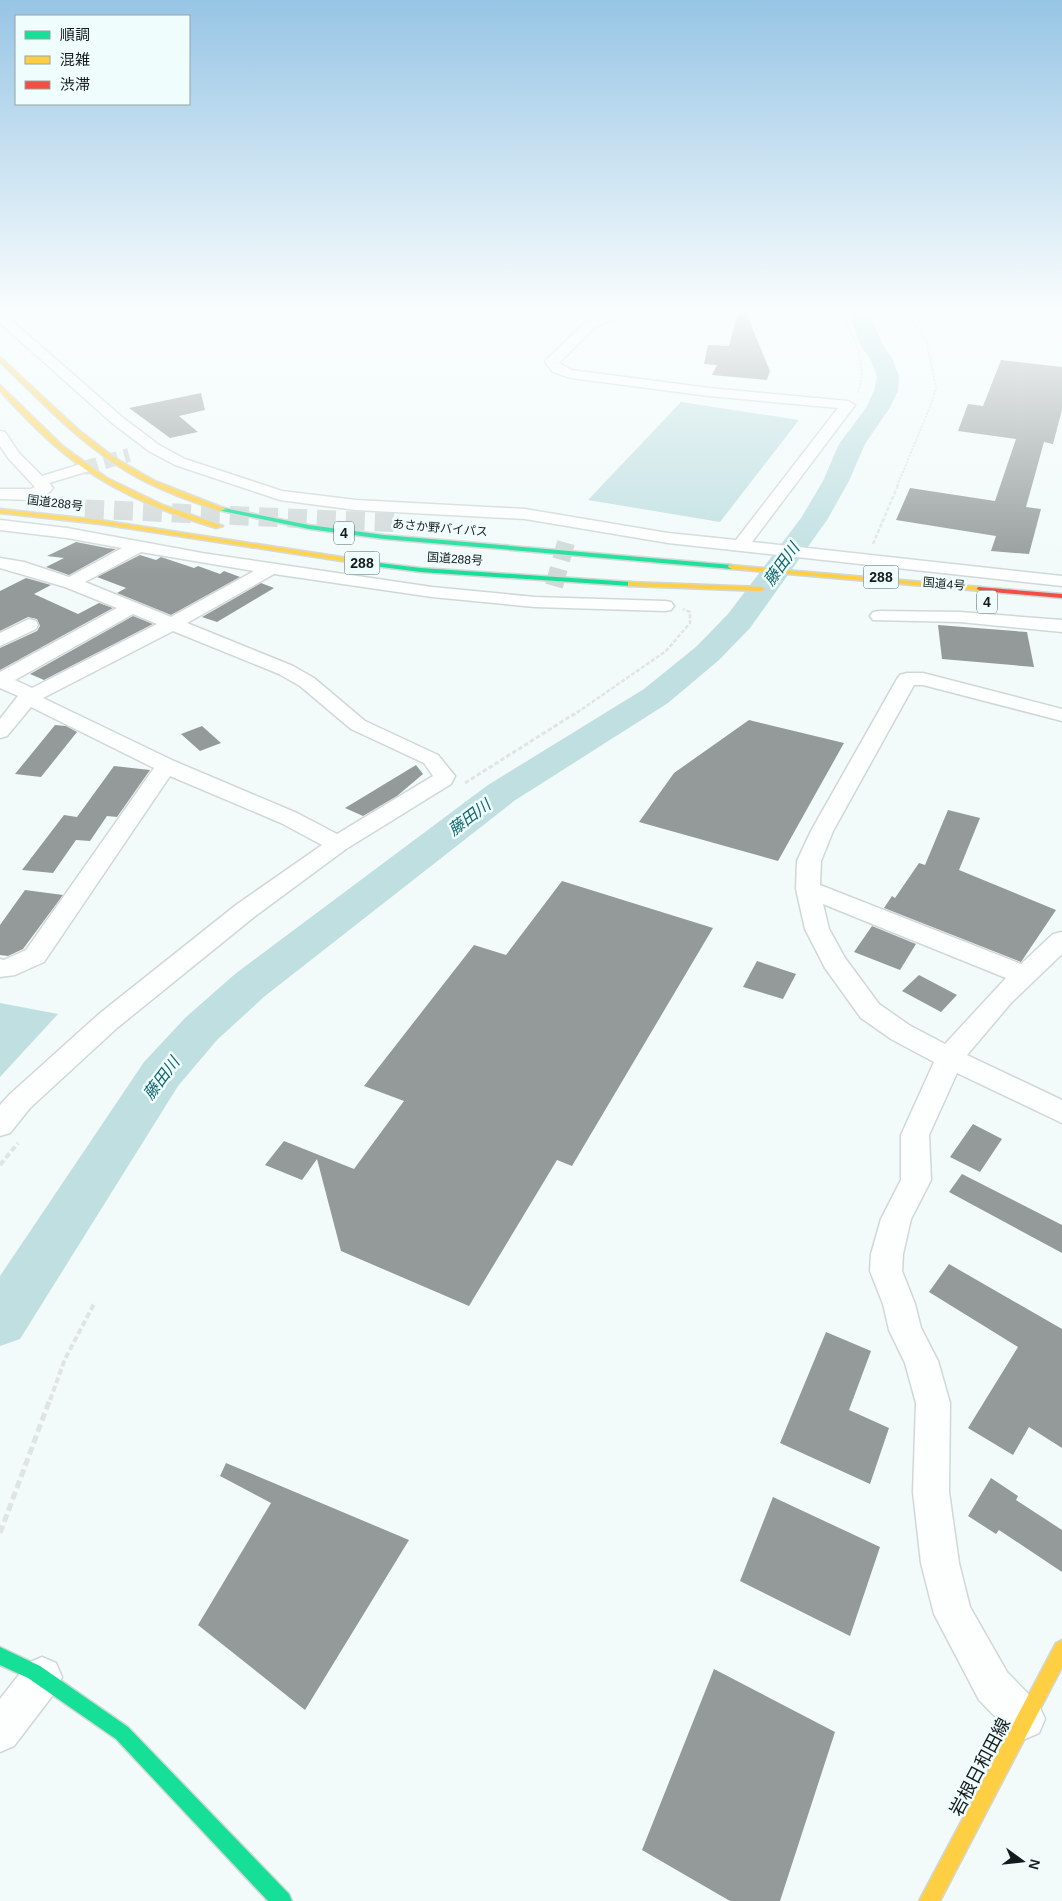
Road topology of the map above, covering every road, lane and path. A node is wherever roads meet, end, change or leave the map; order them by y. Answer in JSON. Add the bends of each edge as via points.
{"nodes":[{"id":1,"x":9,"y":397,"type":"edge"},
{"id":2,"x":40,"y":397,"type":"edge"},
{"id":3,"x":91,"y":397,"type":"edge"},
{"id":4,"x":765,"y":397,"type":"edge"},
{"id":5,"x":854,"y":397,"type":"edge"},
{"id":6,"x":933,"y":397,"type":"edge"},
{"id":7,"x":848,"y":405,"type":"junction"},
{"id":8,"x":0,"y":435,"type":"edge"},
{"id":9,"x":154,"y":448,"type":"junction"},
{"id":10,"x":137,"y":452,"type":"tunnel mouth"},
{"id":11,"x":84,"y":468,"type":"tunnel mouth"},
{"id":12,"x":38,"y":482,"type":"junction"},
{"id":13,"x":0,"y":494,"type":"edge"},
{"id":14,"x":0,"y":504,"type":"edge"},
{"id":15,"x":85,"y":509,"type":"tunnel mouth"},
{"id":16,"x":0,"y":511,"type":"edge"},
{"id":17,"x":577,"y":521,"type":"junction"},
{"id":18,"x":0,"y":525,"type":"edge"},
{"id":19,"x":42,"y":530,"type":"junction"},
{"id":20,"x":568,"y":535,"type":"tunnel mouth"},
{"id":21,"x":592,"y":543,"type":"dead end"},
{"id":22,"x":330,"y":545,"type":"dead end"},
{"id":23,"x":136,"y":547,"type":"junction"},
{"id":24,"x":744,"y":556,"type":"junction"},
{"id":25,"x":866,"y":558,"type":"junction"},
{"id":26,"x":473,"y":562,"type":"dead end"},
{"id":27,"x":2,"y":565,"type":"edge"},
{"id":28,"x":270,"y":569,"type":"junction"},
{"id":29,"x":1062,"y":581,"type":"edge"},
{"id":30,"x":729,"y":582,"type":"junction"},
{"id":31,"x":71,"y":583,"type":"junction"},
{"id":32,"x":929,"y":584,"type":"joint"},
{"id":33,"x":554,"y":586,"type":"tunnel mouth"},
{"id":34,"x":774,"y":590,"type":"dead end"},
{"id":35,"x":1062,"y":596,"type":"edge"},
{"id":36,"x":978,"y":601,"type":"dead end"},
{"id":37,"x":536,"y":602,"type":"junction"},
{"id":38,"x":665,"y":606,"type":"joint"},
{"id":39,"x":133,"y":608,"type":"junction"},
{"id":40,"x":879,"y":616,"type":"dead end"},
{"id":41,"x":174,"y":623,"type":"junction"},
{"id":42,"x":29,"y":625,"type":"dead end"},
{"id":43,"x":1062,"y":626,"type":"edge"},
{"id":44,"x":0,"y":640,"type":"edge"},
{"id":45,"x":0,"y":680,"type":"edge"},
{"id":46,"x":28,"y":698,"type":"junction"},
{"id":47,"x":1062,"y":715,"type":"edge"},
{"id":48,"x":0,"y":732,"type":"edge"},
{"id":49,"x":166,"y":766,"type":"junction"},
{"id":50,"x":462,"y":784,"type":"dead end"},
{"id":51,"x":338,"y":844,"type":"junction"},
{"id":52,"x":808,"y":889,"type":"junction"},
{"id":53,"x":1062,"y":940,"type":"edge"},
{"id":54,"x":0,"y":968,"type":"edge"},
{"id":55,"x":1023,"y":975,"type":"junction"},
{"id":56,"x":949,"y":1058,"type":"junction"},
{"id":57,"x":1062,"y":1112,"type":"edge"},
{"id":58,"x":0,"y":1125,"type":"edge"},
{"id":59,"x":19,"y":1142,"type":"dead end"},
{"id":60,"x":0,"y":1164,"type":"edge"},
{"id":61,"x":95,"y":1302,"type":"dead end"},
{"id":62,"x":0,"y":1533,"type":"edge"},
{"id":63,"x":1062,"y":1649,"type":"edge"},
{"id":64,"x":0,"y":1656,"type":"edge"},
{"id":65,"x":42,"y":1677,"type":"junction"},
{"id":66,"x":1025,"y":1719,"type":"junction"},
{"id":67,"x":0,"y":1732,"type":"edge"},
{"id":68,"x":282,"y":1901,"type":"edge"},
{"id":69,"x":929,"y":1901,"type":"edge"}],
"edges":[{"from":1,"to":22,"type":"main road","number":"4","via":[[43,431],[95,474],[157,507],[254,536]]},
{"from":2,"to":24,"type":"main road","name":"あさか野バイパス","number":"4","via":[[98,449],[134,473],[180,494],[236,513],[306,528],[384,537]]},
{"from":3,"to":9,"type":"street"},
{"from":4,"to":7,"type":"street"},
{"from":5,"to":7,"type":"path"},
{"from":6,"to":25,"type":"path"},
{"from":7,"to":24,"type":"street"},
{"from":8,"to":12,"type":"street"},
{"from":9,"to":10,"type":"street"},
{"from":9,"to":17,"type":"street","via":[[180,462],[280,496],[356,505],[491,511]]},
{"from":11,"to":12,"type":"street"},
{"from":12,"to":13,"type":"street","via":[[45,488],[41,492]]},
{"from":14,"to":15,"type":"main road","name":"国道288号"},
{"from":16,"to":30,"type":"main road","name":"国道288号","number":"288","via":[[100,522],[420,570],[671,587]]},
{"from":17,"to":20,"type":"street"},
{"from":17,"to":24,"type":"street"},
{"from":18,"to":19,"type":"street"},
{"from":19,"to":23,"type":"street"},
{"from":19,"to":27,"type":"street"},
{"from":21,"to":24,"type":"main road","number":"288"},
{"from":23,"to":28,"type":"street"},
{"from":23,"to":31,"type":"street"},
{"from":24,"to":25,"type":"street"},
{"from":24,"to":32,"type":"main road","number":"288","via":[[833,573]]},
{"from":25,"to":29,"type":"street"},
{"from":26,"to":30,"type":"main road","number":"4"},
{"from":27,"to":31,"type":"street"},
{"from":28,"to":37,"type":"street","via":[[432,592]]},
{"from":28,"to":41,"type":"street"},
{"from":30,"to":34,"type":"main road","name":"国道288号","number":"288"},
{"from":30,"to":36,"type":"main road","name":"国道4号","number":"4"},
{"from":31,"to":39,"type":"street"},
{"from":32,"to":35,"type":"main road","name":"国道4号","number":"4"},
{"from":33,"to":37,"type":"street"},
{"from":37,"to":38,"type":"street"},
{"from":38,"to":50,"type":"path","via":[[685,609],[691,618],[666,651],[587,706]]},
{"from":39,"to":41,"type":"street"},
{"from":39,"to":45,"type":"street"},
{"from":40,"to":43,"type":"street"},
{"from":41,"to":46,"type":"street"},
{"from":41,"to":51,"type":"street","via":[[293,674],[358,725],[420,752],[444,773],[443,779]]},
{"from":42,"to":44,"type":"street"},
{"from":45,"to":46,"type":"street","via":[[29,694]]},
{"from":46,"to":48,"type":"street"},
{"from":46,"to":49,"type":"street"},
{"from":47,"to":52,"type":"street","via":[[922,679],[907,679],[822,831],[809,861]]},
{"from":49,"to":51,"type":"street","via":[[289,818]]},
{"from":49,"to":54,"type":"street","via":[[35,956],[6,969]]},
{"from":51,"to":58,"type":"street","via":[[245,911],[108,1021],[20,1101]]},
{"from":52,"to":55,"type":"street"},
{"from":52,"to":56,"type":"street","via":[[817,929],[834,962],[870,1011],[900,1032]]},
{"from":53,"to":55,"type":"street"},
{"from":55,"to":56,"type":"street"},
{"from":56,"to":57,"type":"street"},
{"from":56,"to":66,"type":"street","via":[[915,1135],[916,1180],[896,1219],[886,1271],[933,1403],[931,1492],[940,1563],[953,1614],[993,1686]]},
{"from":59,"to":60,"type":"path"},
{"from":61,"to":62,"type":"path","via":[[65,1359]]},
{"from":63,"to":66,"type":"main road","name":"岩根日和田線"},
{"from":64,"to":65,"type":"main road"},
{"from":65,"to":67,"type":"street"},
{"from":65,"to":68,"type":"main road","via":[[122,1733]]},
{"from":66,"to":69,"type":"main road","name":"岩根日和田線"}]}
